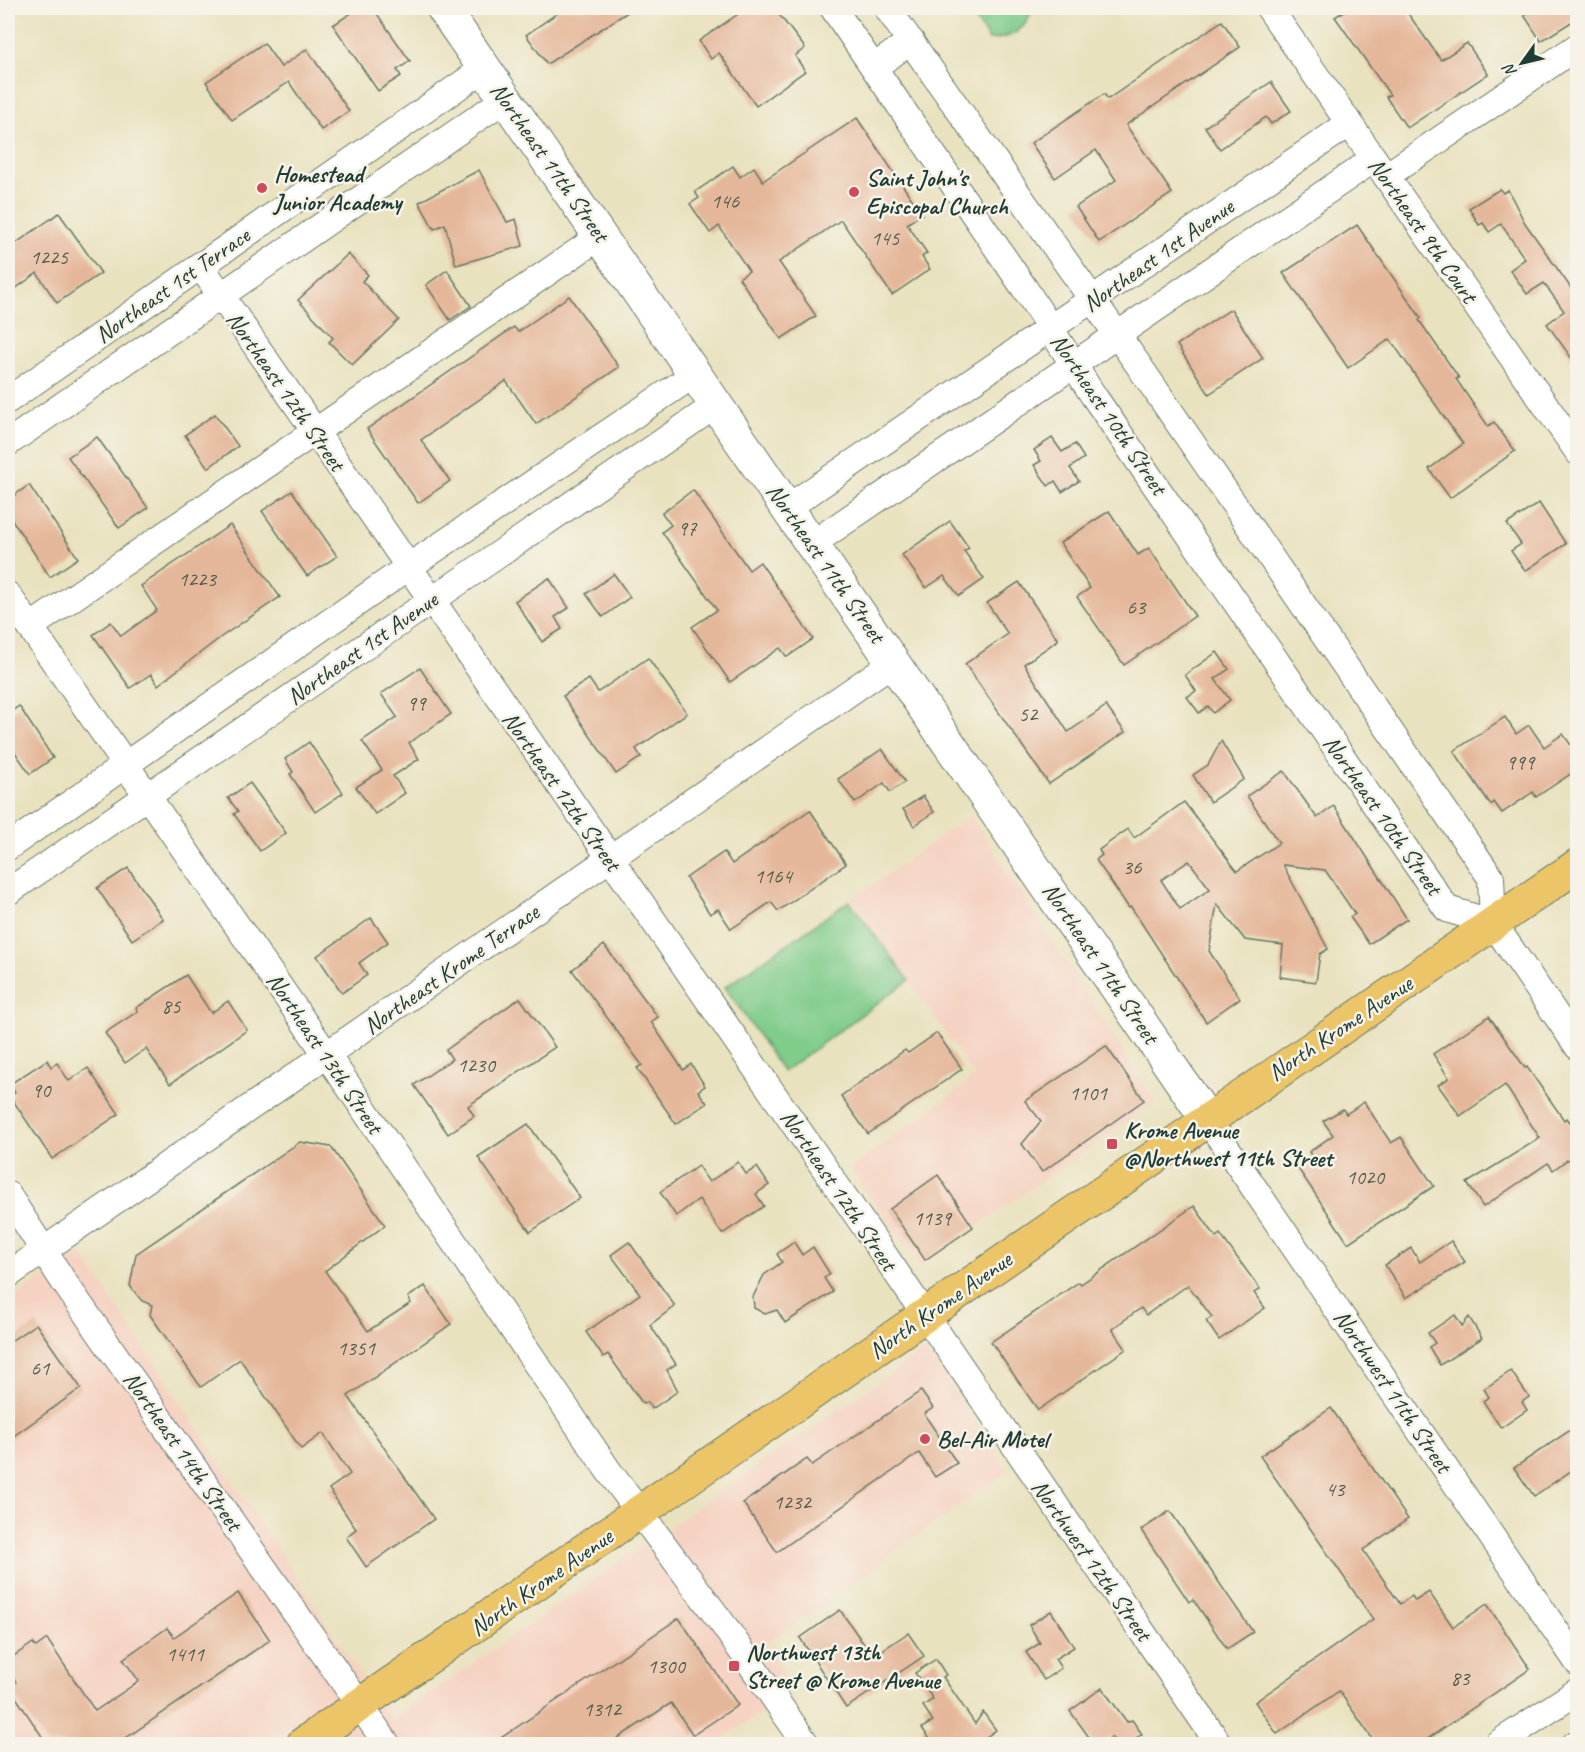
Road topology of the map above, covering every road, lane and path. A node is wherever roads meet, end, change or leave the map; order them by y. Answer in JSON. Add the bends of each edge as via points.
{"nodes":[{"id":1,"x":443,"y":8,"type":"edge"},
{"id":2,"x":833,"y":8,"type":"edge"},
{"id":3,"x":887,"y":8,"type":"edge"},
{"id":4,"x":1269,"y":8,"type":"edge"},
{"id":5,"x":911,"y":41,"type":"junction"},
{"id":6,"x":1578,"y":46,"type":"edge"},
{"id":7,"x":485,"y":68,"type":"junction"},
{"id":8,"x":874,"y":68,"type":"junction"},
{"id":9,"x":506,"y":99,"type":"junction"},
{"id":10,"x":1350,"y":123,"type":"junction"},
{"id":11,"x":1380,"y":167,"type":"junction"},
{"id":12,"x":602,"y":235,"type":"junction"},
{"id":13,"x":200,"y":266,"type":"junction"},
{"id":14,"x":221,"y":297,"type":"junction"},
{"id":15,"x":1092,"y":301,"type":"junction"},
{"id":16,"x":1052,"y":329,"type":"junction"},
{"id":17,"x":1117,"y":336,"type":"junction"},
{"id":18,"x":1074,"y":365,"type":"junction"},
{"id":19,"x":695,"y":374,"type":"junction"},
{"id":20,"x":8,"y":400,"type":"edge"},
{"id":21,"x":716,"y":405,"type":"junction"},
{"id":22,"x":1570,"y":426,"type":"edge"},
{"id":23,"x":315,"y":434,"type":"junction"},
{"id":24,"x":8,"y":444,"type":"edge"},
{"id":25,"x":1578,"y":452,"type":"edge"},
{"id":26,"x":787,"y":508,"type":"junction"},
{"id":27,"x":812,"y":544,"type":"junction"},
{"id":28,"x":407,"y":568,"type":"junction"},
{"id":29,"x":8,"y":595,"type":"edge"},
{"id":30,"x":430,"y":601,"type":"junction"},
{"id":31,"x":30,"y":627,"type":"junction"},
{"id":32,"x":895,"y":661,"type":"junction"},
{"id":33,"x":126,"y":766,"type":"junction"},
{"id":34,"x":147,"y":795,"type":"junction"},
{"id":35,"x":8,"y":847,"type":"edge"},
{"id":36,"x":610,"y":859,"type":"junction"},
{"id":37,"x":1578,"y":865,"type":"edge"},
{"id":38,"x":8,"y":891,"type":"edge"},
{"id":39,"x":1493,"y":922,"type":"junction"},
{"id":40,"x":1578,"y":1047,"type":"edge"},
{"id":41,"x":327,"y":1055,"type":"junction"},
{"id":42,"x":1207,"y":1119,"type":"junction"},
{"id":43,"x":8,"y":1195,"type":"edge"},
{"id":44,"x":44,"y":1251,"type":"junction"},
{"id":45,"x":8,"y":1275,"type":"edge"},
{"id":46,"x":925,"y":1316,"type":"junction"},
{"id":47,"x":641,"y":1512,"type":"junction"},
{"id":48,"x":1578,"y":1663,"type":"edge"},
{"id":49,"x":1578,"y":1691,"type":"edge"},
{"id":50,"x":359,"y":1706,"type":"junction"},
{"id":51,"x":303,"y":1744,"type":"edge"},
{"id":52,"x":387,"y":1744,"type":"edge"},
{"id":53,"x":806,"y":1744,"type":"edge"},
{"id":54,"x":1219,"y":1744,"type":"edge"},
{"id":55,"x":1497,"y":1744,"type":"edge"}],
"edges":[{"from":1,"to":7,"type":"street","name":"Northeast 11th Street"},
{"from":2,"to":8,"type":"street","name":"Northeast 10th Street"},
{"from":3,"to":5,"type":"street","name":"Northeast 10th Street"},
{"from":4,"to":10,"type":"street","name":"Northeast 9th Court"},
{"from":5,"to":8,"type":"street"},
{"from":5,"to":15,"type":"street","name":"Northeast 10th Street"},
{"from":6,"to":11,"type":"street","name":"Northeast 1st Avenue"},
{"from":7,"to":9,"type":"street","name":"Northeast 11th Street"},
{"from":7,"to":13,"type":"street","name":"Northeast 1st Terrace"},
{"from":8,"to":16,"type":"street","name":"Northeast 10th Street"},
{"from":9,"to":12,"type":"street","name":"Northeast 11th Street"},
{"from":9,"to":14,"type":"street","name":"Northeast 1st Terrace"},
{"from":10,"to":11,"type":"street","name":"Northeast 9th Court"},
{"from":10,"to":15,"type":"street","name":"Northeast 1st Avenue"},
{"from":11,"to":17,"type":"street","name":"Northeast 1st Avenue"},
{"from":11,"to":22,"type":"street","name":"Northeast 9th Court"},
{"from":12,"to":19,"type":"street","name":"Northeast 11th Street"},
{"from":12,"to":23,"type":"street"},
{"from":13,"to":14,"type":"street","name":"Northeast 12th Street"},
{"from":13,"to":20,"type":"street","name":"Northeast 1st Terrace"},
{"from":14,"to":23,"type":"street","name":"Northeast 12th Street"},
{"from":14,"to":24,"type":"street","name":"Northeast 1st Terrace"},
{"from":15,"to":16,"type":"street","name":"Northeast 1st Avenue"},
{"from":15,"to":17,"type":"street","name":"Northeast 10th Street"},
{"from":16,"to":18,"type":"street","name":"Northeast 10th Street"},
{"from":16,"to":26,"type":"street","name":"Northeast 1st Avenue"},
{"from":17,"to":18,"type":"street","name":"Northeast 1st Avenue"},
{"from":17,"to":39,"type":"street","name":"Northeast 10th Street","via":[[1491,879]]},
{"from":18,"to":27,"type":"street","name":"Northeast 1st Avenue"},
{"from":18,"to":39,"type":"street","name":"Northeast 10th Street","via":[[1447,909]]},
{"from":19,"to":21,"type":"street","name":"Northeast 11th Street"},
{"from":19,"to":28,"type":"street","name":"Northeast 1st Avenue"},
{"from":21,"to":26,"type":"street","name":"Northeast 11th Street"},
{"from":21,"to":30,"type":"street","name":"Northeast 1st Avenue"},
{"from":22,"to":25,"type":"street","name":"Northeast 9th Court"},
{"from":23,"to":28,"type":"street","name":"Northeast 12th Street"},
{"from":23,"to":31,"type":"street"},
{"from":26,"to":27,"type":"street","name":"Northeast 11th Street"},
{"from":27,"to":32,"type":"street","name":"Northeast 11th Street"},
{"from":28,"to":30,"type":"street","name":"Northeast 12th Street"},
{"from":28,"to":33,"type":"street","name":"Northeast 1st Avenue"},
{"from":29,"to":31,"type":"street","name":"Northeast 13th Street"},
{"from":30,"to":34,"type":"street","name":"Northeast 1st Avenue"},
{"from":30,"to":36,"type":"street","name":"Northeast 12th Street"},
{"from":31,"to":33,"type":"street","name":"Northeast 13th Street"},
{"from":32,"to":36,"type":"street","name":"Northeast Krome Terrace"},
{"from":32,"to":42,"type":"street","name":"Northeast 11th Street"},
{"from":33,"to":34,"type":"street","name":"Northeast 13th Street"},
{"from":33,"to":35,"type":"street","name":"Northeast 1st Avenue"},
{"from":34,"to":38,"type":"street","name":"Northeast 1st Avenue"},
{"from":34,"to":41,"type":"street","name":"Northeast 13th Street"},
{"from":36,"to":41,"type":"street","name":"Northeast Krome Terrace"},
{"from":36,"to":46,"type":"street","name":"Northeast 12th Street"},
{"from":37,"to":39,"type":"highway","name":"North Krome Avenue"},
{"from":39,"to":40,"type":"street"},
{"from":39,"to":42,"type":"highway","name":"North Krome Avenue"},
{"from":41,"to":44,"type":"street","name":"Northeast Krome Terrace"},
{"from":41,"to":47,"type":"street","name":"Northeast 13th Street","via":[[608,1470]]},
{"from":42,"to":46,"type":"highway","name":"North Krome Avenue"},
{"from":42,"to":48,"type":"street","name":"Northwest 11th Street"},
{"from":43,"to":44,"type":"street","name":"Northeast 14th Street"},
{"from":44,"to":45,"type":"street","name":"Northeast Krome Terrace"},
{"from":44,"to":50,"type":"street","name":"Northeast 14th Street"},
{"from":46,"to":47,"type":"highway","name":"North Krome Avenue"},
{"from":46,"to":54,"type":"street","name":"Northwest 12th Street"},
{"from":47,"to":50,"type":"highway","name":"North Krome Avenue"},
{"from":47,"to":53,"type":"street","name":"Northeast 13th Street"},
{"from":49,"to":55,"type":"street"},
{"from":50,"to":51,"type":"highway","name":"North Krome Avenue"},
{"from":50,"to":52,"type":"street","name":"Northeast 14th Street"}]}
